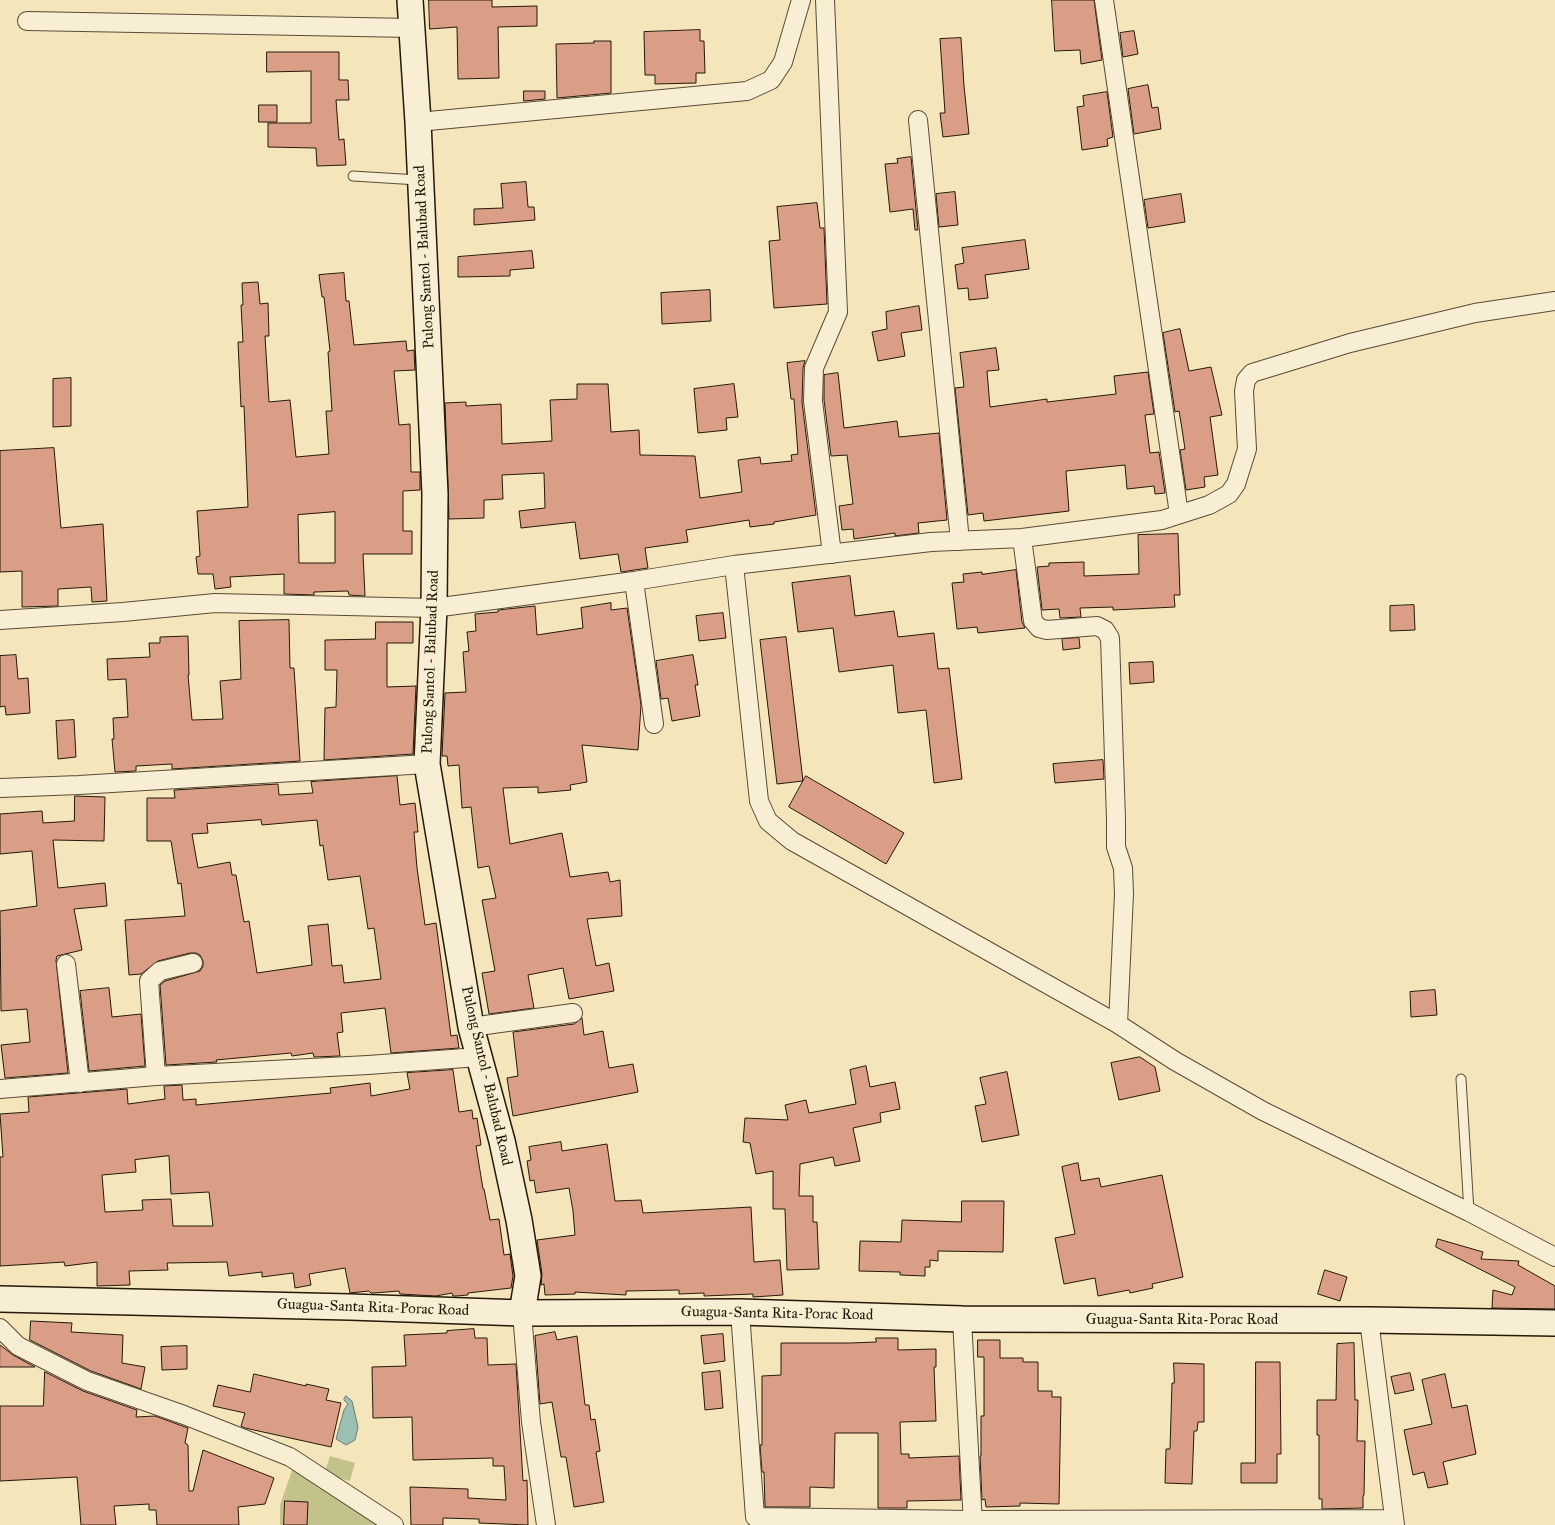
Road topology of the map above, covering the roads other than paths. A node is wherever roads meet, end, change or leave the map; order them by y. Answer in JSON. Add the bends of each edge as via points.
{"nodes":[{"id":1,"x":410,"y":0,"type":"edge"},
{"id":2,"x":801,"y":0,"type":"edge"},
{"id":3,"x":825,"y":0,"type":"edge"},
{"id":4,"x":1104,"y":0,"type":"edge"},
{"id":5,"x":27,"y":20,"type":"dead end"},
{"id":6,"x":412,"y":28,"type":"junction"},
{"id":7,"x":918,"y":120,"type":"dead end"},
{"id":8,"x":418,"y":122,"type":"junction"},
{"id":9,"x":353,"y":176,"type":"dead end"},
{"id":10,"x":421,"y":180,"type":"junction"},
{"id":11,"x":1555,"y":301,"type":"edge"},
{"id":12,"x":1179,"y":514,"type":"junction"},
{"id":13,"x":1022,"y":538,"type":"junction"},
{"id":14,"x":960,"y":541,"type":"junction"},
{"id":15,"x":832,"y":554,"type":"junction"},
{"id":16,"x":734,"y":564,"type":"junction"},
{"id":17,"x":634,"y":581,"type":"junction"},
{"id":18,"x":434,"y":608,"type":"junction"},
{"id":19,"x":0,"y":620,"type":"edge"},
{"id":20,"x":654,"y":724,"type":"dead end"},
{"id":21,"x":427,"y":764,"type":"junction"},
{"id":22,"x":0,"y":788,"type":"edge"},
{"id":23,"x":193,"y":963,"type":"dead end"},
{"id":24,"x":66,"y":964,"type":"dead end"},
{"id":25,"x":573,"y":1013,"type":"dead end"},
{"id":26,"x":1118,"y":1024,"type":"junction"},
{"id":27,"x":471,"y":1027,"type":"junction"},
{"id":28,"x":479,"y":1057,"type":"junction"},
{"id":29,"x":156,"y":1076,"type":"junction"},
{"id":30,"x":1462,"y":1079,"type":"dead end"},
{"id":31,"x":80,"y":1082,"type":"junction"},
{"id":32,"x":0,"y":1089,"type":"edge"},
{"id":33,"x":1469,"y":1212,"type":"junction"},
{"id":34,"x":1555,"y":1258,"type":"edge"},
{"id":35,"x":0,"y":1299,"type":"edge"},
{"id":36,"x":740,"y":1312,"type":"junction"},
{"id":37,"x":522,"y":1313,"type":"junction"},
{"id":38,"x":962,"y":1319,"type":"junction"},
{"id":39,"x":1369,"y":1320,"type":"junction"},
{"id":40,"x":1555,"y":1323,"type":"edge"},
{"id":41,"x":0,"y":1328,"type":"edge"},
{"id":42,"x":1394,"y":1522,"type":"edge"},
{"id":43,"x":973,"y":1523,"type":"edge"},
{"id":44,"x":394,"y":1525,"type":"edge"},
{"id":45,"x":546,"y":1525,"type":"edge"}],
"edges":[{"from":1,"to":6,"type":"main road","name":"Pulong Santol - Balubad Road"},
{"from":2,"to":8,"type":"street","via":[[783,62],[771,80],[747,91]]},
{"from":3,"to":15,"type":"street","via":[[838,312],[814,368],[813,402]]},
{"from":4,"to":12,"type":"street"},
{"from":5,"to":6,"type":"street"},
{"from":6,"to":8,"type":"main road","name":"Pulong Santol - Balubad Road"},
{"from":7,"to":14,"type":"street"},
{"from":8,"to":10,"type":"main road","name":"Pulong Santol - Balubad Road"},
{"from":9,"to":10,"type":"lane"},
{"from":10,"to":18,"type":"main road","name":"Pulong Santol - Balubad Road","via":[[435,494]]},
{"from":11,"to":12,"type":"street","via":[[1475,313],[1378,336],[1252,373],[1246,380],[1244,391],[1247,449],[1236,484],[1229,494],[1209,506]]},
{"from":12,"to":13,"type":"street","via":[[1162,520]]},
{"from":13,"to":14,"type":"street"},
{"from":13,"to":26,"type":"street","via":[[1033,621],[1039,628],[1097,626],[1110,638],[1116,847],[1124,868]]},
{"from":14,"to":15,"type":"street"},
{"from":15,"to":16,"type":"street"},
{"from":16,"to":17,"type":"street"},
{"from":16,"to":26,"type":"street","via":[[759,801],[768,821],[792,841]]},
{"from":17,"to":18,"type":"street"},
{"from":17,"to":20,"type":"street"},
{"from":18,"to":19,"type":"street","via":[[215,603]]},
{"from":18,"to":21,"type":"main road","name":"Pulong Santol - Balubad Road"},
{"from":21,"to":22,"type":"street"},
{"from":21,"to":27,"type":"main road","name":"Pulong Santol - Balubad Road"},
{"from":23,"to":29,"type":"street","via":[[160,971],[149,981]]},
{"from":24,"to":31,"type":"street"},
{"from":25,"to":27,"type":"street"},
{"from":26,"to":33,"type":"street","via":[[1175,1061],[1264,1111]]},
{"from":27,"to":28,"type":"main road","name":"Pulong Santol - Balubad Road"},
{"from":28,"to":29,"type":"street"},
{"from":28,"to":37,"type":"main road","name":"Pulong Santol - Balubad Road","via":[[502,1141],[528,1276]]},
{"from":29,"to":31,"type":"street"},
{"from":30,"to":33,"type":"lane"},
{"from":31,"to":32,"type":"street"},
{"from":33,"to":34,"type":"street"},
{"from":35,"to":37,"type":"main road","name":"Guagua-Santa Rita-Porac Road"},
{"from":36,"to":37,"type":"main road","name":"Guagua-Santa Rita-Porac Road"},
{"from":36,"to":38,"type":"main road","name":"Guagua-Santa Rita-Porac Road"},
{"from":36,"to":43,"type":"street","via":[[755,1517]]},
{"from":37,"to":45,"type":"street","via":[[531,1422]]},
{"from":38,"to":39,"type":"main road","name":"Guagua-Santa Rita-Porac Road"},
{"from":38,"to":43,"type":"street"},
{"from":39,"to":40,"type":"main road","name":"Guagua-Santa Rita-Porac Road"},
{"from":39,"to":42,"type":"street"},
{"from":41,"to":44,"type":"street","via":[[18,1346],[87,1381],[290,1457]]},
{"from":42,"to":43,"type":"street"}]}
